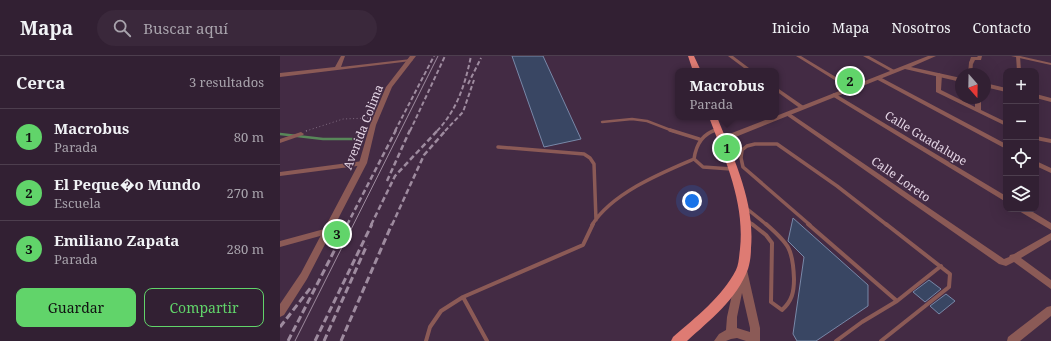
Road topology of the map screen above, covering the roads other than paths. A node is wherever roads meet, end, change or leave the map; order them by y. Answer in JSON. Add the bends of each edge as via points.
{"nodes":[{"id":1,"x":280,"y":56,"type":"edge"},
{"id":2,"x":284,"y":56,"type":"edge"},
{"id":3,"x":343,"y":56,"type":"edge"},
{"id":4,"x":691,"y":56,"type":"edge"},
{"id":5,"x":730,"y":56,"type":"edge"},
{"id":6,"x":798,"y":56,"type":"edge"},
{"id":7,"x":865,"y":56,"type":"edge"},
{"id":8,"x":933,"y":56,"type":"edge"},
{"id":9,"x":980,"y":56,"type":"edge"},
{"id":10,"x":1016,"y":56,"type":"edge"},
{"id":11,"x":412,"y":58,"type":"edge"},
{"id":12,"x":972,"y":63,"type":"joint"},
{"id":13,"x":1051,"y":64,"type":"edge"},
{"id":14,"x":904,"y":67,"type":"junction"},
{"id":15,"x":696,"y":68,"type":"edge"},
{"id":16,"x":747,"y":68,"type":"edge"},
{"id":17,"x":971,"y":68,"type":"edge"},
{"id":18,"x":1018,"y":68,"type":"edge"},
{"id":19,"x":337,"y":69,"type":"junction"},
{"id":20,"x":894,"y":71,"type":"junction"},
{"id":21,"x":280,"y":75,"type":"edge"},
{"id":22,"x":939,"y":75,"type":"junction"},
{"id":23,"x":878,"y":78,"type":"junction"},
{"id":24,"x":955,"y":79,"type":"edge"},
{"id":25,"x":991,"y":86,"type":"edge"},
{"id":26,"x":851,"y":88,"type":"junction"},
{"id":27,"x":1003,"y":89,"type":"edge"},
{"id":28,"x":779,"y":91,"type":"edge"},
{"id":29,"x":834,"y":95,"type":"junction"},
{"id":30,"x":1039,"y":97,"type":"edge"},
{"id":31,"x":1051,"y":100,"type":"edge"},
{"id":32,"x":978,"y":104,"type":"edge"},
{"id":33,"x":803,"y":108,"type":"junction"},
{"id":34,"x":978,"y":110,"type":"junction"},
{"id":35,"x":788,"y":114,"type":"junction"},
{"id":36,"x":779,"y":117,"type":"edge"},
{"id":37,"x":714,"y":120,"type":"edge"},
{"id":38,"x":773,"y":120,"type":"edge"},
{"id":39,"x":602,"y":122,"type":"dead end"},
{"id":40,"x":1003,"y":122,"type":"edge"},
{"id":41,"x":718,"y":130,"type":"junction"},
{"id":42,"x":301,"y":134,"type":"road end"},
{"id":43,"x":699,"y":139,"type":"junction"},
{"id":44,"x":1039,"y":139,"type":"edge"},
{"id":45,"x":721,"y":140,"type":"junction"},
{"id":46,"x":280,"y":141,"type":"edge"},
{"id":47,"x":1051,"y":141,"type":"edge"},
{"id":48,"x":1003,"y":145,"type":"edge"},
{"id":49,"x":498,"y":147,"type":"dead end"},
{"id":50,"x":694,"y":159,"type":"junction"},
{"id":51,"x":363,"y":163,"type":"junction"},
{"id":52,"x":1039,"y":165,"type":"edge"},
{"id":53,"x":732,"y":168,"type":"junction"},
{"id":54,"x":1051,"y":171,"type":"edge"},
{"id":55,"x":280,"y":174,"type":"edge"},
{"id":56,"x":1003,"y":197,"type":"edge"},
{"id":57,"x":744,"y":206,"type":"junction"},
{"id":58,"x":1027,"y":212,"type":"edge"},
{"id":59,"x":747,"y":219,"type":"junction"},
{"id":60,"x":596,"y":220,"type":"junction"},
{"id":61,"x":1051,"y":227,"type":"edge"},
{"id":62,"x":328,"y":231,"type":"junction"},
{"id":63,"x":1051,"y":236,"type":"edge"},
{"id":64,"x":780,"y":239,"type":"junction"},
{"id":65,"x":772,"y":243,"type":"junction"},
{"id":66,"x":280,"y":244,"type":"edge"},
{"id":67,"x":1013,"y":257,"type":"junction"},
{"id":68,"x":941,"y":266,"type":"junction"},
{"id":69,"x":742,"y":270,"type":"junction"},
{"id":70,"x":1051,"y":285,"type":"edge"},
{"id":71,"x":463,"y":297,"type":"junction"},
{"id":72,"x":897,"y":301,"type":"junction"},
{"id":73,"x":1051,"y":310,"type":"edge"},
{"id":74,"x":280,"y":312,"type":"edge"},
{"id":75,"x":731,"y":334,"type":"junction"},
{"id":76,"x":426,"y":341,"type":"edge"},
{"id":77,"x":487,"y":341,"type":"edge"},
{"id":78,"x":678,"y":341,"type":"edge"},
{"id":79,"x":719,"y":341,"type":"edge"},
{"id":80,"x":755,"y":341,"type":"edge"},
{"id":81,"x":836,"y":341,"type":"edge"},
{"id":82,"x":881,"y":341,"type":"edge"},
{"id":83,"x":1012,"y":341,"type":"edge"}],
"edges":[{"from":1,"to":2,"type":"street"},
{"from":3,"to":19,"type":"street"},
{"from":4,"to":15,"type":"main road"},
{"from":5,"to":16,"type":"street"},
{"from":6,"to":26,"type":"street"},
{"from":7,"to":20,"type":"street"},
{"from":8,"to":14,"type":"street"},
{"from":9,"to":12,"type":"street","via":[[980,59],[973,58]]},
{"from":10,"to":13,"type":"street"},
{"from":10,"to":18,"type":"street"},
{"from":11,"to":19,"type":"street"},
{"from":11,"to":51,"type":"street","name":"Avenida Colima","via":[[388,87]]},
{"from":12,"to":17,"type":"street"},
{"from":14,"to":20,"type":"street"},
{"from":14,"to":22,"type":"street"},
{"from":19,"to":21,"type":"street"},
{"from":20,"to":23,"type":"street"},
{"from":22,"to":24,"type":"street"},
{"from":22,"to":34,"type":"street","via":[[938,91]]},
{"from":23,"to":26,"type":"street"},
{"from":23,"to":48,"type":"street"},
{"from":25,"to":27,"type":"street"},
{"from":26,"to":29,"type":"street"},
{"from":28,"to":33,"type":"street"},
{"from":29,"to":33,"type":"street"},
{"from":29,"to":56,"type":"street","name":"Calle Guadalupe"},
{"from":30,"to":31,"type":"street"},
{"from":32,"to":34,"type":"street"},
{"from":33,"to":35,"type":"street"},
{"from":34,"to":40,"type":"street"},
{"from":35,"to":36,"type":"street"},
{"from":35,"to":67,"type":"street","name":"Calle Loreto","via":[[1002,262]]},
{"from":37,"to":41,"type":"main road"},
{"from":38,"to":45,"type":"street"},
{"from":39,"to":43,"type":"lane","via":[[632,119],[647,121]]},
{"from":41,"to":43,"type":"lane","via":[[710,131]]},
{"from":41,"to":45,"type":"main road"},
{"from":42,"to":46,"type":"street"},
{"from":43,"to":50,"type":"lane","via":[[694,150]]},
{"from":44,"to":47,"type":"street"},
{"from":45,"to":53,"type":"main road"},
{"from":49,"to":60,"type":"lane","via":[[584,154],[590,158],[594,164]]},
{"from":50,"to":53,"type":"lane","via":[[703,167]]},
{"from":50,"to":60,"type":"lane","via":[[660,173],[628,192]]},
{"from":51,"to":55,"type":"street"},
{"from":51,"to":62,"type":"street","name":"Avenida Colima"},
{"from":52,"to":54,"type":"street"},
{"from":53,"to":57,"type":"main road"},
{"from":57,"to":59,"type":"main road"},
{"from":57,"to":64,"type":"lane"},
{"from":58,"to":61,"type":"street"},
{"from":59,"to":65,"type":"lane","via":[[766,234]]},
{"from":59,"to":69,"type":"main road"},
{"from":60,"to":71,"type":"lane","via":[[588,230],[587,241],[583,245]]},
{"from":62,"to":66,"type":"street"},
{"from":62,"to":74,"type":"street","name":"Avenida Colima","via":[[304,276]]},
{"from":63,"to":67,"type":"street"},
{"from":64,"to":65,"type":"lane"},
{"from":64,"to":65,"type":"lane","via":[[792,255],[794,267],[794,296],[782,310],[771,302]]},
{"from":67,"to":70,"type":"street"},
{"from":68,"to":72,"type":"lane"},
{"from":68,"to":72,"type":"lane","via":[[838,186],[777,144],[755,144],[742,150],[743,167]]},
{"from":68,"to":82,"type":"lane","via":[[950,274],[949,287]]},
{"from":69,"to":75,"type":"street"},
{"from":69,"to":78,"type":"main road","via":[[722,300]]},
{"from":69,"to":80,"type":"street","via":[[755,328]]},
{"from":71,"to":76,"type":"lane","via":[[441,311],[430,327]]},
{"from":71,"to":77,"type":"lane"},
{"from":72,"to":81,"type":"lane"},
{"from":73,"to":83,"type":"street"},
{"from":75,"to":79,"type":"street"},
{"from":75,"to":80,"type":"street","via":[[744,334]]}]}
